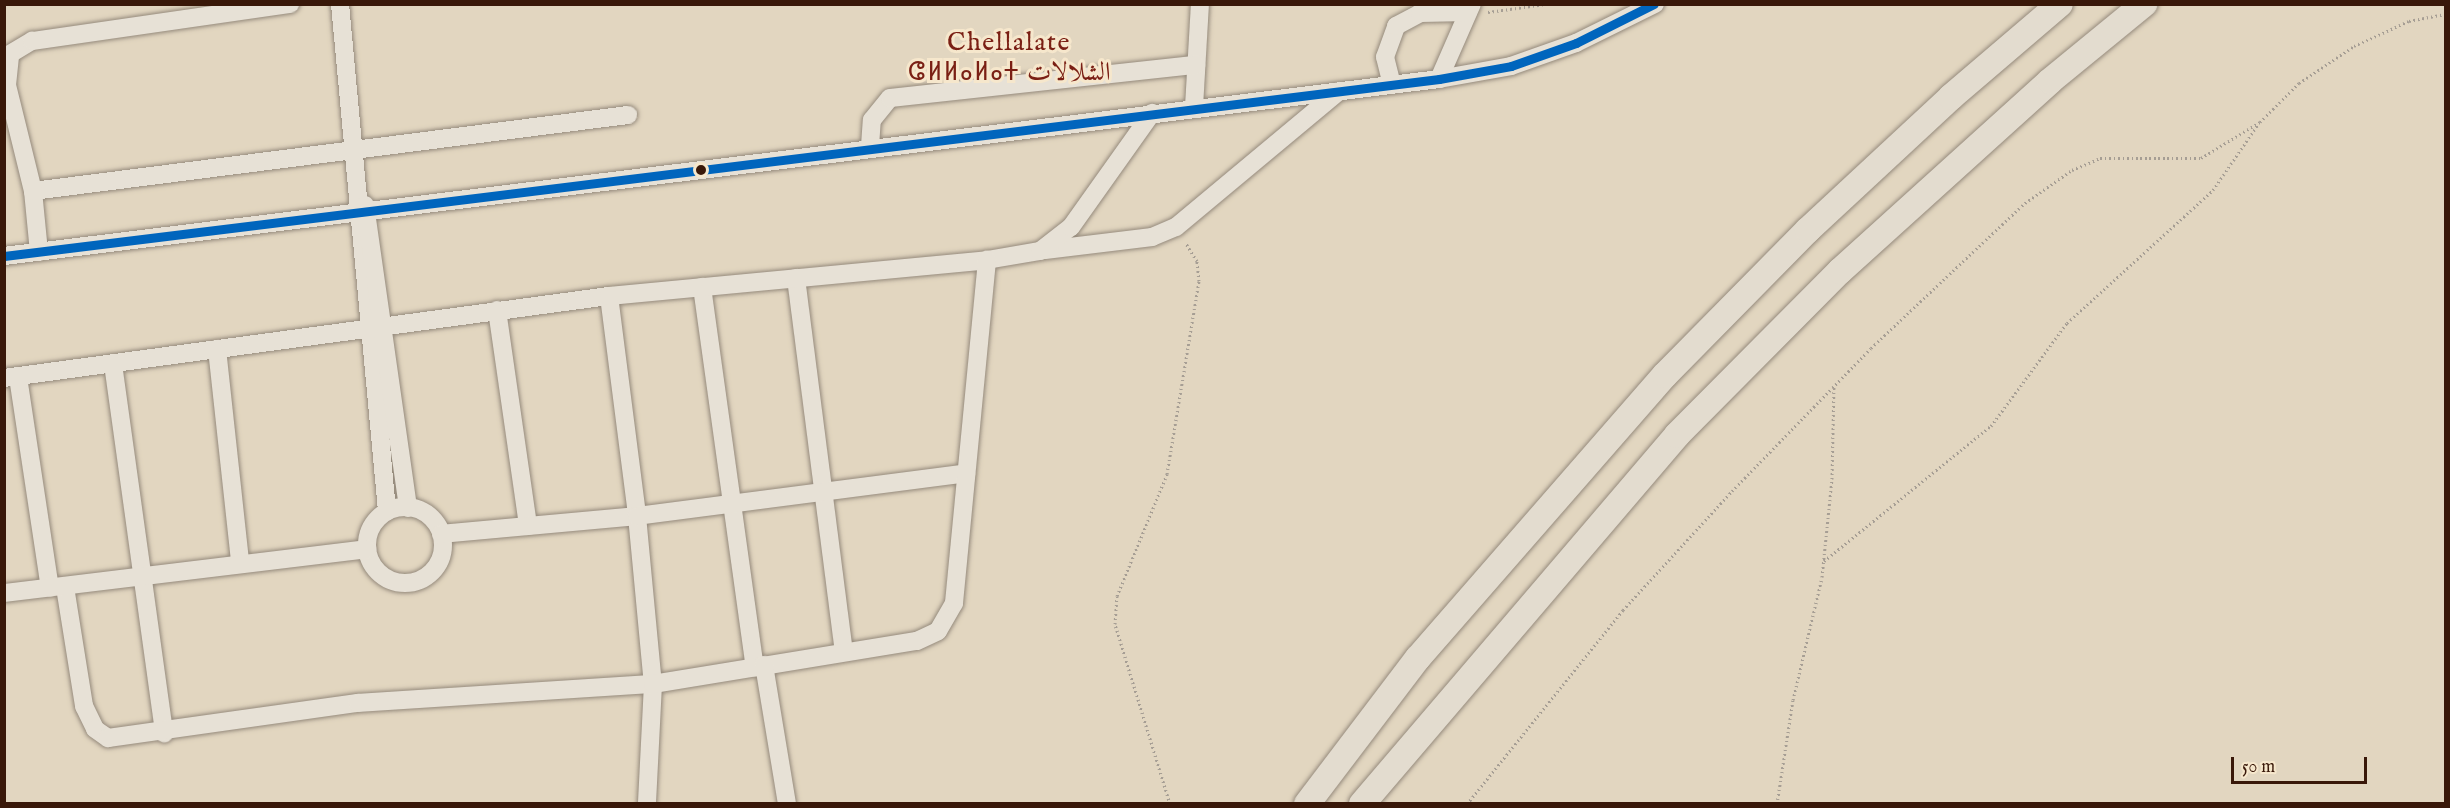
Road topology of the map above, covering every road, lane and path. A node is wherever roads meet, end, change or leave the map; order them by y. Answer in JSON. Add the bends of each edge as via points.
{"nodes":[{"id":1,"x":290,"y":4,"type":"edge"},
{"id":2,"x":340,"y":4,"type":"edge"},
{"id":3,"x":1200,"y":4,"type":"edge"},
{"id":4,"x":1545,"y":4,"type":"edge"},
{"id":5,"x":1655,"y":4,"type":"edge"},
{"id":6,"x":2060,"y":4,"type":"edge"},
{"id":7,"x":2144,"y":4,"type":"edge"},
{"id":8,"x":1470,"y":8,"type":"edge"},
{"id":9,"x":1410,"y":12,"type":"edge"},
{"id":10,"x":2445,"y":14,"type":"edge"},
{"id":11,"x":1196,"y":65,"type":"junction"},
{"id":12,"x":1439,"y":78,"type":"junction"},
{"id":13,"x":1392,"y":85,"type":"junction"},
{"id":14,"x":1340,"y":91,"type":"junction"},
{"id":15,"x":1194,"y":108,"type":"junction"},
{"id":16,"x":1152,"y":113,"type":"junction"},
{"id":17,"x":628,"y":116,"type":"dead end"},
{"id":18,"x":2260,"y":122,"type":"junction"},
{"id":19,"x":870,"y":146,"type":"junction"},
{"id":20,"x":355,"y":148,"type":"junction"},
{"id":21,"x":33,"y":191,"type":"junction"},
{"id":22,"x":361,"y":204,"type":"junction"},
{"id":23,"x":1176,"y":227,"type":"junction"},
{"id":24,"x":1040,"y":251,"type":"junction"},
{"id":25,"x":39,"y":252,"type":"junction"},
{"id":26,"x":4,"y":256,"type":"edge"},
{"id":27,"x":987,"y":260,"type":"junction"},
{"id":28,"x":796,"y":278,"type":"junction"},
{"id":29,"x":702,"y":287,"type":"junction"},
{"id":30,"x":609,"y":296,"type":"junction"},
{"id":31,"x":497,"y":310,"type":"junction"},
{"id":32,"x":376,"y":327,"type":"junction"},
{"id":33,"x":217,"y":349,"type":"junction"},
{"id":34,"x":113,"y":364,"type":"junction"},
{"id":35,"x":11,"y":378,"type":"edge"},
{"id":36,"x":1834,"y":386,"type":"junction"},
{"id":37,"x":966,"y":473,"type":"junction"},
{"id":38,"x":826,"y":491,"type":"junction"},
{"id":39,"x":730,"y":504,"type":"junction"},
{"id":40,"x":408,"y":507,"type":"junction"},
{"id":41,"x":387,"y":512,"type":"junction"},
{"id":42,"x":637,"y":516,"type":"junction"},
{"id":43,"x":528,"y":526,"type":"junction"},
{"id":44,"x":441,"y":534,"type":"junction"},
{"id":45,"x":367,"y":549,"type":"junction"},
{"id":46,"x":1824,"y":561,"type":"junction"},
{"id":47,"x":240,"y":562,"type":"junction"},
{"id":48,"x":143,"y":574,"type":"junction"},
{"id":49,"x":57,"y":588,"type":"junction"},
{"id":50,"x":4,"y":593,"type":"edge"},
{"id":51,"x":844,"y":652,"type":"junction"},
{"id":52,"x":760,"y":666,"type":"junction"},
{"id":53,"x":652,"y":684,"type":"junction"},
{"id":54,"x":164,"y":733,"type":"junction"},
{"id":55,"x":647,"y":804,"type":"edge"},
{"id":56,"x":787,"y":804,"type":"edge"},
{"id":57,"x":1170,"y":804,"type":"edge"},
{"id":58,"x":1307,"y":804,"type":"edge"},
{"id":59,"x":1362,"y":804,"type":"edge"},
{"id":60,"x":1467,"y":804,"type":"edge"},
{"id":61,"x":1777,"y":804,"type":"edge"}],
"edges":[{"from":1,"to":21,"type":"street","via":[[32,41],[18,47],[10,54],[7,85]]},
{"from":2,"to":20,"type":"street"},
{"from":3,"to":11,"type":"street"},
{"from":4,"to":8,"type":"path"},
{"from":5,"to":12,"type":"street","via":[[1554,51],[1511,66]]},
{"from":6,"to":58,"type":"highway","via":[[1951,97],[1808,230],[1665,375],[1425,649]]},
{"from":7,"to":59,"type":"highway","via":[[2050,81],[1840,271],[1677,435]]},
{"from":8,"to":9,"type":"street"},
{"from":8,"to":12,"type":"street"},
{"from":9,"to":13,"type":"street","via":[[1387,41],[1385,64]]},
{"from":10,"to":18,"type":"path","via":[[2409,21],[2354,46],[2299,83]]},
{"from":11,"to":15,"type":"street"},
{"from":11,"to":19,"type":"street","via":[[890,98],[872,120]]},
{"from":12,"to":13,"type":"street"},
{"from":13,"to":14,"type":"street"},
{"from":14,"to":15,"type":"street"},
{"from":14,"to":23,"type":"street"},
{"from":15,"to":16,"type":"street"},
{"from":16,"to":19,"type":"street"},
{"from":16,"to":24,"type":"street","via":[[1071,227]]},
{"from":17,"to":20,"type":"street"},
{"from":18,"to":36,"type":"path","via":[[2201,158],[2100,158],[2072,170],[2025,203]]},
{"from":18,"to":46,"type":"path","via":[[2213,190],[2067,323],[1991,426]]},
{"from":19,"to":22,"type":"street"},
{"from":20,"to":21,"type":"street"},
{"from":20,"to":22,"type":"street"},
{"from":21,"to":25,"type":"street"},
{"from":22,"to":25,"type":"street"},
{"from":22,"to":32,"type":"street"},
{"from":23,"to":24,"type":"street","via":[[1152,237]]},
{"from":23,"to":57,"type":"path","via":[[1197,261],[1199,280],[1167,474],[1116,596],[1114,624]]},
{"from":24,"to":27,"type":"street"},
{"from":25,"to":26,"type":"street"},
{"from":27,"to":28,"type":"street"},
{"from":27,"to":37,"type":"street"},
{"from":28,"to":29,"type":"street"},
{"from":28,"to":38,"type":"street"},
{"from":29,"to":30,"type":"street"},
{"from":29,"to":39,"type":"street"},
{"from":30,"to":31,"type":"street"},
{"from":30,"to":42,"type":"street"},
{"from":31,"to":32,"type":"street"},
{"from":31,"to":43,"type":"street"},
{"from":32,"to":33,"type":"street"},
{"from":32,"to":40,"type":"street"},
{"from":32,"to":41,"type":"street"},
{"from":33,"to":34,"type":"street"},
{"from":33,"to":47,"type":"street"},
{"from":34,"to":35,"type":"street"},
{"from":34,"to":48,"type":"street"},
{"from":35,"to":49,"type":"street"},
{"from":36,"to":46,"type":"path"},
{"from":36,"to":60,"type":"path","via":[[1623,610]]},
{"from":37,"to":38,"type":"street"},
{"from":37,"to":51,"type":"street","via":[[961,560],[949,617],[938,631],[917,641]]},
{"from":38,"to":39,"type":"street"},
{"from":38,"to":51,"type":"street"},
{"from":39,"to":42,"type":"street"},
{"from":39,"to":52,"type":"street"},
{"from":40,"to":41,"type":"street"},
{"from":40,"to":44,"type":"street","via":[[432,519]]},
{"from":41,"to":45,"type":"street","via":[[370,529]]},
{"from":42,"to":43,"type":"street"},
{"from":42,"to":53,"type":"street"},
{"from":43,"to":44,"type":"street"},
{"from":44,"to":45,"type":"street","via":[[440,561],[421,580],[408,583],[382,576]]},
{"from":45,"to":47,"type":"street"},
{"from":46,"to":61,"type":"path","via":[[1793,699]]},
{"from":47,"to":48,"type":"street"},
{"from":48,"to":49,"type":"street"},
{"from":48,"to":54,"type":"street"},
{"from":49,"to":50,"type":"street"},
{"from":49,"to":54,"type":"street","via":[[82,696],[95,729],[108,738]]},
{"from":51,"to":52,"type":"street"},
{"from":52,"to":53,"type":"street"},
{"from":52,"to":56,"type":"street"},
{"from":53,"to":54,"type":"street","via":[[358,703]]},
{"from":53,"to":55,"type":"street"}]}
